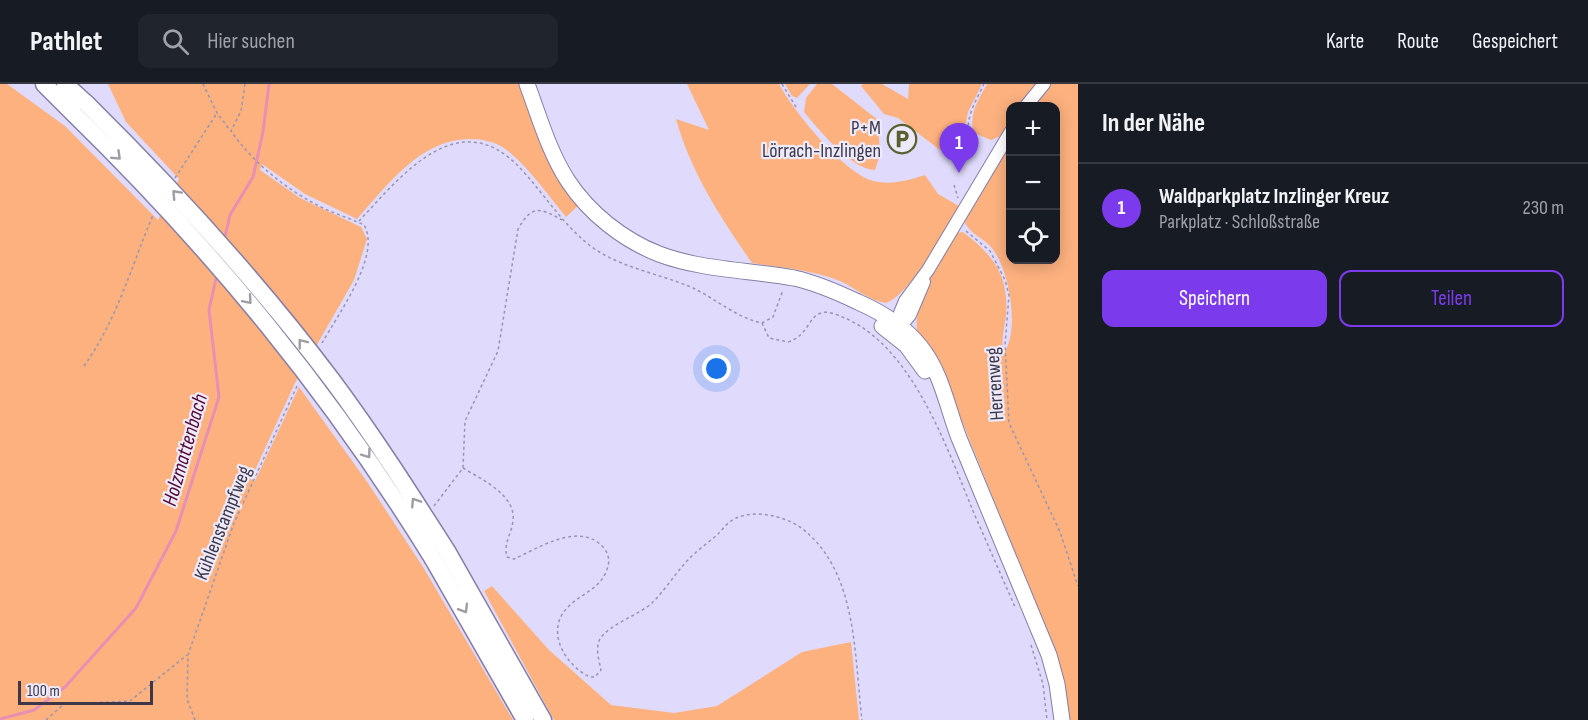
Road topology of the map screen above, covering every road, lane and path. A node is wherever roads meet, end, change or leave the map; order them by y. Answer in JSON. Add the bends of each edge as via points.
{"nodes":[{"id":1,"x":44,"y":84,"type":"edge"},
{"id":2,"x":65,"y":84,"type":"edge"},
{"id":3,"x":202,"y":84,"type":"edge"},
{"id":4,"x":245,"y":84,"type":"edge"},
{"id":5,"x":527,"y":84,"type":"edge"},
{"id":6,"x":782,"y":84,"type":"edge"},
{"id":7,"x":984,"y":84,"type":"edge"},
{"id":8,"x":1044,"y":84,"type":"edge"},
{"id":9,"x":1029,"y":102,"type":"edge"},
{"id":10,"x":796,"y":107,"type":"dead end"},
{"id":11,"x":81,"y":110,"type":"junction"},
{"id":12,"x":217,"y":113,"type":"junction"},
{"id":13,"x":231,"y":130,"type":"junction"},
{"id":14,"x":1006,"y":139,"type":"edge"},
{"id":15,"x":974,"y":142,"type":"dead end"},
{"id":16,"x":175,"y":178,"type":"dead end"},
{"id":17,"x":158,"y":207,"type":"dead end"},
{"id":18,"x":563,"y":220,"type":"junction"},
{"id":19,"x":358,"y":222,"type":"junction"},
{"id":20,"x":955,"y":224,"type":"junction"},
{"id":21,"x":928,"y":270,"type":"junction"},
{"id":22,"x":787,"y":277,"type":"junction"},
{"id":23,"x":855,"y":300,"type":"junction"},
{"id":24,"x":905,"y":302,"type":"junction"},
{"id":25,"x":876,"y":310,"type":"junction"},
{"id":26,"x":762,"y":323,"type":"junction"},
{"id":27,"x":900,"y":327,"type":"junction"},
{"id":28,"x":906,"y":345,"type":"junction"},
{"id":29,"x":320,"y":346,"type":"dead end"},
{"id":30,"x":84,"y":366,"type":"dead end"},
{"id":31,"x":299,"y":382,"type":"dead end"},
{"id":32,"x":946,"y":404,"type":"junction"},
{"id":33,"x":463,"y":468,"type":"junction"},
{"id":34,"x":434,"y":506,"type":"dead end"},
{"id":35,"x":440,"y":555,"type":"junction"},
{"id":36,"x":1078,"y":586,"type":"edge"},
{"id":37,"x":1019,"y":616,"type":"dead end"},
{"id":38,"x":1029,"y":638,"type":"dead end"},
{"id":39,"x":188,"y":655,"type":"junction"},
{"id":40,"x":45,"y":720,"type":"edge"},
{"id":41,"x":195,"y":720,"type":"edge"},
{"id":42,"x":525,"y":720,"type":"edge"},
{"id":43,"x":543,"y":720,"type":"edge"},
{"id":44,"x":862,"y":720,"type":"edge"},
{"id":45,"x":1047,"y":720,"type":"edge"},
{"id":46,"x":1062,"y":720,"type":"edge"}],
"edges":[{"from":1,"to":11,"type":"highway"},
{"from":2,"to":11,"type":"highway"},
{"from":3,"to":12,"type":"path"},
{"from":4,"to":13,"type":"path","via":[[246,95]]},
{"from":5,"to":22,"type":"main road","via":[[557,163],[584,201],[621,234],[680,260]]},
{"from":6,"to":10,"type":"path"},
{"from":7,"to":15,"type":"path","via":[[971,111],[968,129]]},
{"from":8,"to":9,"type":"street"},
{"from":11,"to":35,"type":"highway","bridge":true,"via":[[256,309],[321,390]]},
{"from":12,"to":13,"type":"path"},
{"from":12,"to":16,"type":"path"},
{"from":13,"to":19,"type":"path","via":[[255,161],[303,196]]},
{"from":14,"to":20,"type":"street"},
{"from":17,"to":30,"type":"path","via":[[121,301]]},
{"from":18,"to":19,"type":"path","via":[[506,153],[477,143],[433,151],[407,170]]},
{"from":18,"to":26,"type":"path","via":[[590,246],[627,265],[693,288],[751,321]]},
{"from":18,"to":33,"type":"path","via":[[536,209],[529,212],[518,229],[498,351],[465,421]]},
{"from":19,"to":29,"type":"path","via":[[369,233],[368,252]]},
{"from":20,"to":21,"type":"street"},
{"from":20,"to":36,"type":"path","name":"Herrenweg","via":[[990,251],[1005,280],[1009,295],[1005,345],[1009,423],[1060,532]]},
{"from":21,"to":24,"type":"street"},
{"from":21,"to":27,"type":"street","via":[[910,315]]},
{"from":22,"to":23,"type":"main road"},
{"from":22,"to":26,"type":"path","via":[[773,317]]},
{"from":23,"to":25,"type":"main road"},
{"from":23,"to":28,"type":"main road"},
{"from":24,"to":25,"type":"street"},
{"from":24,"to":27,"type":"street"},
{"from":25,"to":27,"type":"main road"},
{"from":26,"to":37,"type":"path","via":[[769,338],[788,342],[806,331],[813,318],[822,312],[834,314],[884,345],[923,400]]},
{"from":27,"to":28,"type":"main road"},
{"from":27,"to":32,"type":"main road","via":[[928,358],[940,380]]},
{"from":28,"to":32,"type":"main road"},
{"from":31,"to":39,"type":"path","name":"Kühlenstampfweg","via":[[234,523]]},
{"from":32,"to":46,"type":"main road","via":[[1049,654]]},
{"from":33,"to":34,"type":"path"},
{"from":33,"to":44,"type":"path","via":[[497,489],[508,503],[514,519],[507,557],[514,559],[540,545],[577,536],[589,537],[607,552],[609,562],[600,582],[568,606],[558,630],[562,653],[590,677],[601,670],[598,642],[603,634],[639,614],[731,520],[770,514],[800,527],[830,560],[842,584]]},
{"from":35,"to":42,"type":"highway","one_way":true},
{"from":35,"to":43,"type":"highway"},
{"from":38,"to":45,"type":"path","via":[[1043,684]]},
{"from":39,"to":40,"type":"path","via":[[130,701],[64,704]]},
{"from":39,"to":41,"type":"path","name":"Kühlenstampfweg","via":[[187,699]]}]}
